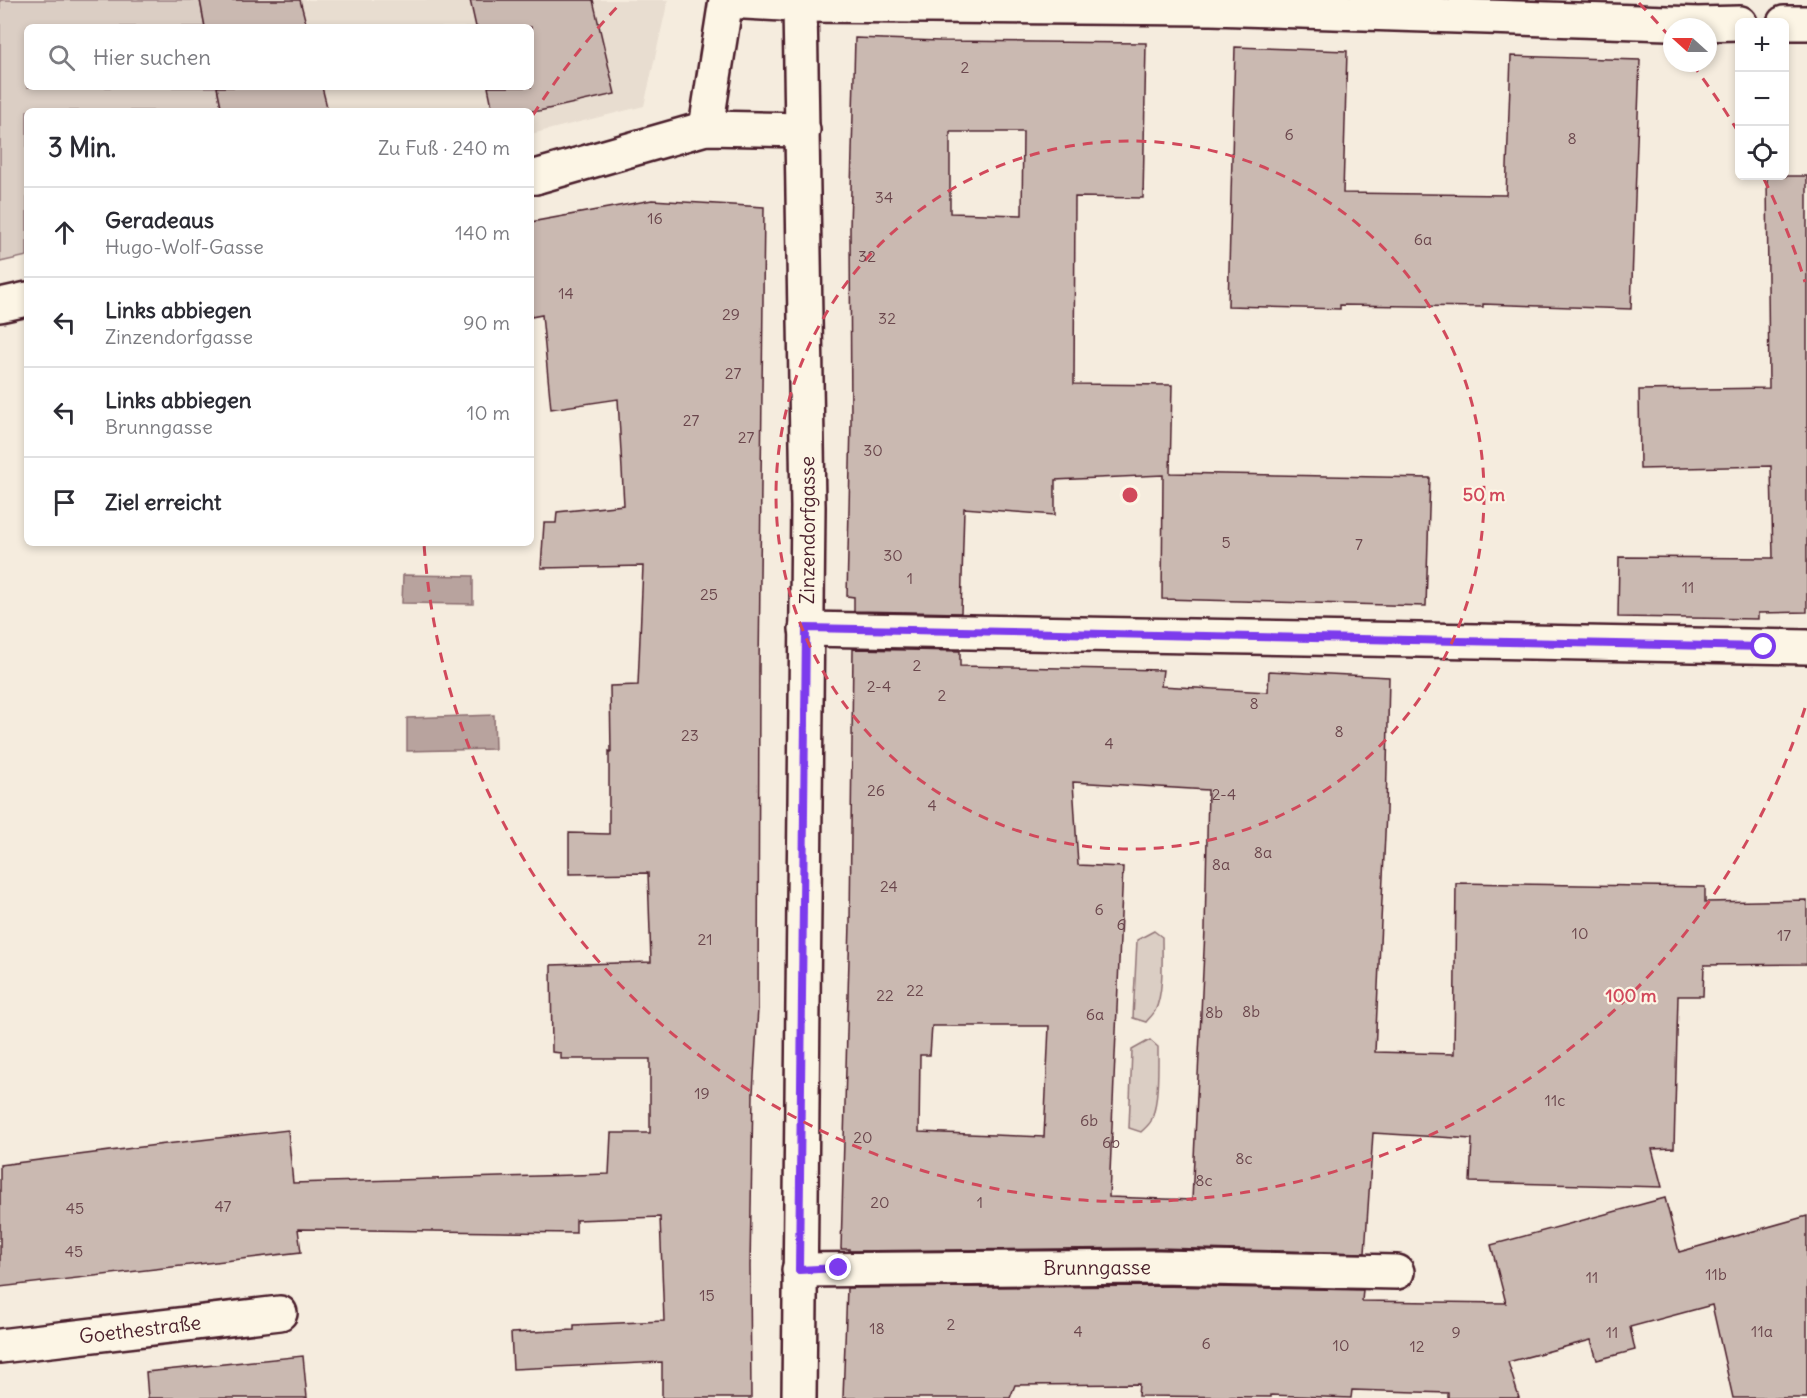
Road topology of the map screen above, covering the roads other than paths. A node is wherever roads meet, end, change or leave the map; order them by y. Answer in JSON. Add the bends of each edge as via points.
{"nodes":[{"id":1,"x":727,"y":0,"type":"edge"},
{"id":2,"x":801,"y":3,"type":"edge"},
{"id":3,"x":1735,"y":23,"type":"edge"},
{"id":4,"x":1789,"y":23,"type":"edge"},
{"id":5,"x":1807,"y":23,"type":"edge"},
{"id":6,"x":706,"y":128,"type":"junction"},
{"id":7,"x":803,"y":130,"type":"junction"},
{"id":8,"x":534,"y":177,"type":"edge"},
{"id":9,"x":24,"y":300,"type":"edge"},
{"id":10,"x":0,"y":305,"type":"edge"},
{"id":11,"x":806,"y":628,"type":"junction"},
{"id":12,"x":1807,"y":647,"type":"edge"},
{"id":13,"x":799,"y":1270,"type":"junction"},
{"id":14,"x":1397,"y":1272,"type":"dead end"},
{"id":15,"x":280,"y":1313,"type":"dead end"},
{"id":16,"x":0,"y":1346,"type":"edge"},
{"id":17,"x":799,"y":1398,"type":"edge"}],
"edges":[{"from":1,"to":2,"type":"street"},
{"from":1,"to":6,"type":"street"},
{"from":2,"to":3,"type":"street","via":[[1212,8]]},
{"from":2,"to":7,"type":"street","name":"Zinzendorfgasse"},
{"from":4,"to":5,"type":"street"},
{"from":6,"to":7,"type":"street"},
{"from":6,"to":8,"type":"street"},
{"from":7,"to":11,"type":"street","name":"Zinzendorfgasse"},
{"from":9,"to":10,"type":"street"},
{"from":11,"to":12,"type":"street"},
{"from":11,"to":13,"type":"street","name":"Zinzendorfgasse"},
{"from":13,"to":14,"type":"street","name":"Brunngasse","via":[[1158,1267]]},
{"from":13,"to":17,"type":"street","name":"Zinzendorfgasse"},
{"from":15,"to":16,"type":"street","name":"Goethestraße"}]}
